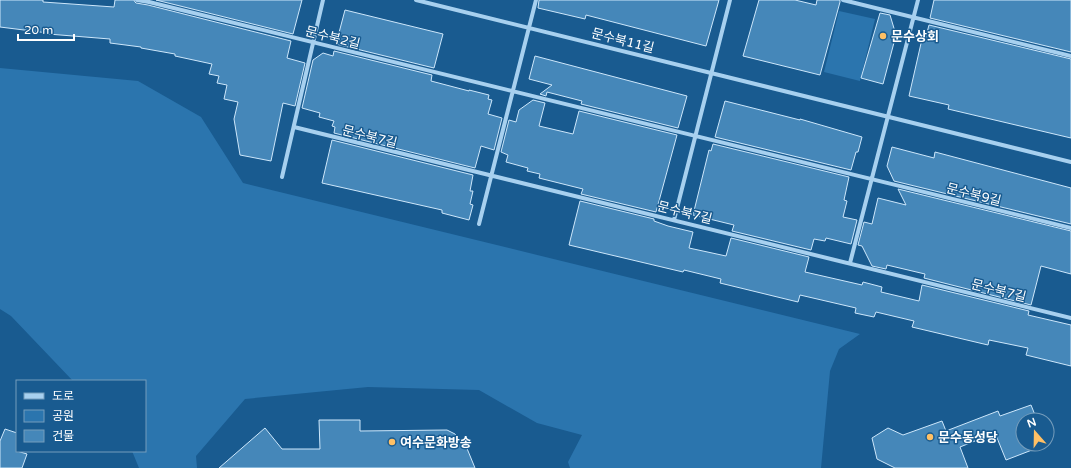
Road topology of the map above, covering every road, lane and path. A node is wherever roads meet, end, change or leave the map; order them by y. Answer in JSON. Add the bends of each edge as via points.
{"nodes":[{"id":1,"x":137,"y":0,"type":"edge"},
{"id":2,"x":323,"y":0,"type":"edge"},
{"id":3,"x":416,"y":0,"type":"edge"},
{"id":4,"x":536,"y":0,"type":"edge"},
{"id":5,"x":730,"y":0,"type":"edge"},
{"id":6,"x":843,"y":0,"type":"edge"},
{"id":7,"x":918,"y":0,"type":"edge"},
{"id":8,"x":149,"y":1,"type":"edge"},
{"id":9,"x":913,"y":17,"type":"junction"},
{"id":10,"x":529,"y":27,"type":"junction"},
{"id":11,"x":314,"y":42,"type":"junction"},
{"id":12,"x":1071,"y":56,"type":"edge"},
{"id":13,"x":712,"y":73,"type":"junction"},
{"id":14,"x":513,"y":91,"type":"junction"},
{"id":15,"x":888,"y":117,"type":"junction"},
{"id":16,"x":294,"y":127,"type":"junction"},
{"id":17,"x":696,"y":136,"type":"junction"},
{"id":18,"x":1071,"y":162,"type":"edge"},
{"id":19,"x":492,"y":175,"type":"junction"},
{"id":20,"x":282,"y":177,"type":"dead end"},
{"id":21,"x":872,"y":179,"type":"junction"},
{"id":22,"x":674,"y":220,"type":"junction"},
{"id":23,"x":479,"y":224,"type":"dead end"},
{"id":24,"x":1071,"y":228,"type":"edge"},
{"id":25,"x":850,"y":263,"type":"junction"},
{"id":26,"x":1071,"y":318,"type":"edge"}],
"edges":[{"from":1,"to":8,"type":"street","name":"문수북2길"},
{"from":2,"to":11,"type":"street"},
{"from":3,"to":10,"type":"street"},
{"from":4,"to":10,"type":"street"},
{"from":5,"to":13,"type":"street"},
{"from":6,"to":9,"type":"street"},
{"from":7,"to":9,"type":"street"},
{"from":8,"to":11,"type":"street","name":"문수북2길"},
{"from":9,"to":12,"type":"street"},
{"from":9,"to":15,"type":"street"},
{"from":10,"to":13,"type":"street","name":"문수북11길"},
{"from":10,"to":14,"type":"street"},
{"from":11,"to":14,"type":"street","name":"문수북2길"},
{"from":11,"to":16,"type":"street"},
{"from":13,"to":15,"type":"street","name":"문수북11길"},
{"from":13,"to":17,"type":"street"},
{"from":14,"to":17,"type":"street"},
{"from":14,"to":19,"type":"street"},
{"from":15,"to":18,"type":"street"},
{"from":15,"to":21,"type":"street"},
{"from":16,"to":19,"type":"street","name":"문수북7길"},
{"from":16,"to":20,"type":"street"},
{"from":17,"to":21,"type":"street"},
{"from":17,"to":22,"type":"street"},
{"from":19,"to":22,"type":"street","name":"문수북7길"},
{"from":19,"to":23,"type":"street"},
{"from":21,"to":24,"type":"street","name":"문수북9길"},
{"from":21,"to":25,"type":"street"},
{"from":22,"to":25,"type":"street","name":"문수북7길"},
{"from":25,"to":26,"type":"street","name":"문수북7길"}]}
